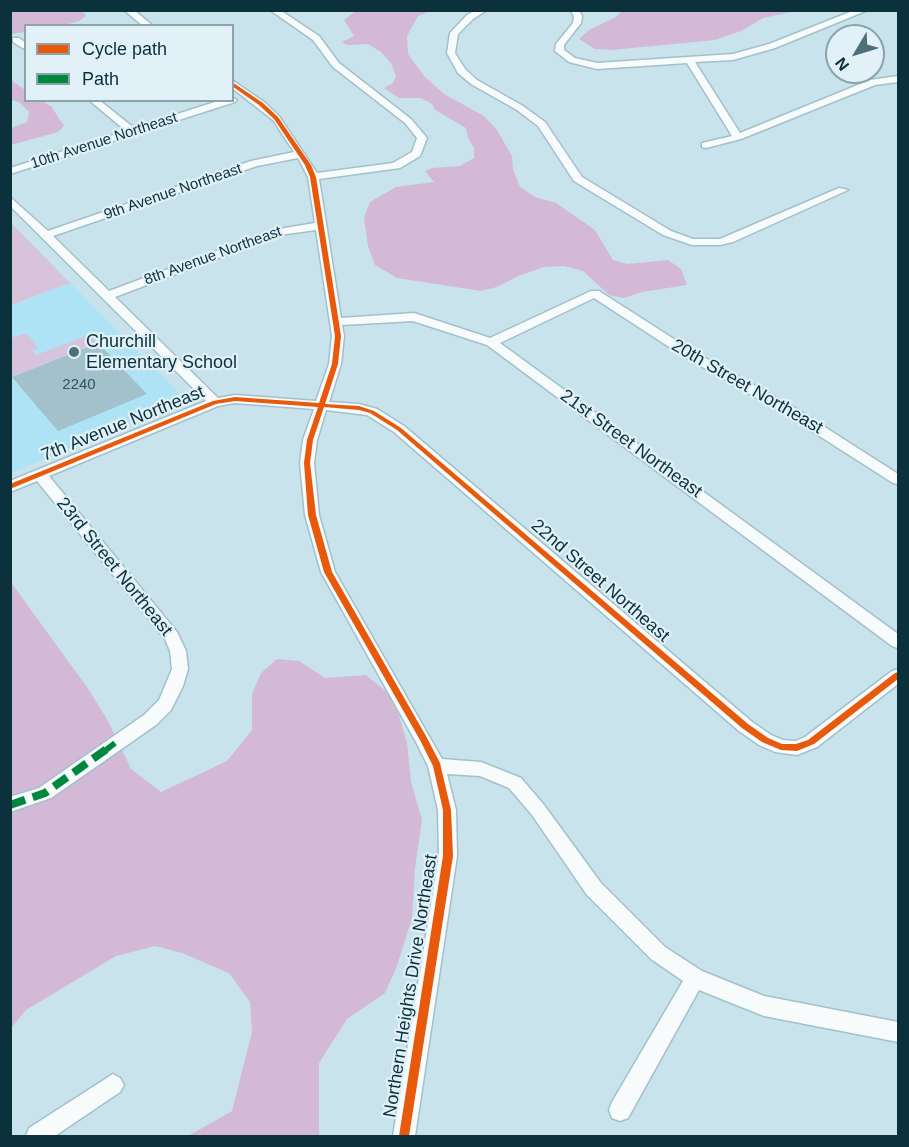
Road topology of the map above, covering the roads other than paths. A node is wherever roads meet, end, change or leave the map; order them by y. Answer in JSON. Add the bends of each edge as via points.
{"nodes":[{"id":1,"x":128,"y":10,"type":"edge"},
{"id":2,"x":274,"y":10,"type":"edge"},
{"id":3,"x":483,"y":10,"type":"edge"},
{"id":4,"x":574,"y":10,"type":"edge"},
{"id":5,"x":864,"y":10,"type":"edge"},
{"id":6,"x":146,"y":24,"type":"edge"},
{"id":7,"x":16,"y":40,"type":"dead end"},
{"id":8,"x":24,"y":46,"type":"edge"},
{"id":9,"x":690,"y":61,"type":"junction"},
{"id":10,"x":898,"y":79,"type":"edge"},
{"id":11,"x":234,"y":84,"type":"edge"},
{"id":12,"x":250,"y":95,"type":"junction"},
{"id":13,"x":234,"y":99,"type":"edge"},
{"id":14,"x":96,"y":102,"type":"edge"},
{"id":15,"x":226,"y":102,"type":"edge"},
{"id":16,"x":133,"y":132,"type":"junction"},
{"id":17,"x":738,"y":137,"type":"junction"},
{"id":18,"x":706,"y":145,"type":"dead end"},
{"id":19,"x":301,"y":154,"type":"junction"},
{"id":20,"x":10,"y":171,"type":"edge"},
{"id":21,"x":313,"y":177,"type":"junction"},
{"id":22,"x":843,"y":190,"type":"dead end"},
{"id":23,"x":10,"y":200,"type":"edge"},
{"id":24,"x":320,"y":226,"type":"junction"},
{"id":25,"x":47,"y":235,"type":"junction"},
{"id":26,"x":108,"y":295,"type":"junction"},
{"id":27,"x":336,"y":322,"type":"junction"},
{"id":28,"x":491,"y":342,"type":"junction"},
{"id":29,"x":215,"y":402,"type":"junction"},
{"id":30,"x":321,"y":404,"type":"junction"},
{"id":31,"x":40,"y":475,"type":"junction"},
{"id":32,"x":898,"y":480,"type":"edge"},
{"id":33,"x":10,"y":487,"type":"edge"},
{"id":34,"x":898,"y":642,"type":"edge"},
{"id":35,"x":898,"y":675,"type":"edge"},
{"id":36,"x":437,"y":766,"type":"junction"},
{"id":37,"x":10,"y":805,"type":"edge"},
{"id":38,"x":695,"y":978,"type":"junction"},
{"id":39,"x":898,"y":1032,"type":"edge"},
{"id":40,"x":113,"y":1085,"type":"dead end"},
{"id":41,"x":620,"y":1110,"type":"dead end"},
{"id":42,"x":38,"y":1137,"type":"edge"},
{"id":43,"x":404,"y":1137,"type":"edge"}],
"edges":[{"from":1,"to":6,"type":"street"},
{"from":2,"to":21,"type":"street","via":[[316,38],[336,65],[408,121],[422,138],[416,154],[396,166]]},
{"from":3,"to":22,"type":"street","via":[[454,33],[451,53],[461,70],[542,124],[578,179],[667,234],[692,242],[726,240]]},
{"from":4,"to":9,"type":"street","via":[[577,23],[559,48],[572,60],[597,66]]},
{"from":5,"to":9,"type":"street","via":[[746,54]]},
{"from":7,"to":8,"type":"street"},
{"from":9,"to":17,"type":"street"},
{"from":10,"to":17,"type":"street","via":[[873,82]]},
{"from":11,"to":12,"type":"street","name":"Northern Heights Drive Northeast"},
{"from":12,"to":13,"type":"street","name":"10th Avenue Northeast"},
{"from":12,"to":19,"type":"street","name":"Northern Heights Drive Northeast","via":[[276,118]]},
{"from":14,"to":16,"type":"street"},
{"from":15,"to":16,"type":"street","name":"10th Avenue Northeast"},
{"from":16,"to":20,"type":"street","name":"10th Avenue Northeast"},
{"from":17,"to":18,"type":"street"},
{"from":19,"to":21,"type":"street","name":"Northern Heights Drive Northeast"},
{"from":19,"to":25,"type":"street","name":"9th Avenue Northeast","via":[[255,163]]},
{"from":21,"to":24,"type":"street","name":"Northern Heights Drive Northeast"},
{"from":23,"to":25,"type":"street"},
{"from":24,"to":26,"type":"street","name":"8th Avenue Northeast","via":[[277,232]]},
{"from":24,"to":27,"type":"street","name":"Northern Heights Drive Northeast"},
{"from":25,"to":26,"type":"street"},
{"from":26,"to":29,"type":"street"},
{"from":27,"to":28,"type":"street","name":"21st Street Northeast","via":[[414,316]]},
{"from":27,"to":30,"type":"street","name":"Northern Heights Drive Northeast","via":[[337,353]]},
{"from":28,"to":32,"type":"street","name":"20th Street Northeast","via":[[595,293]]},
{"from":28,"to":34,"type":"street","name":"21st Street Northeast"},
{"from":29,"to":30,"type":"street","name":"7th Avenue Northeast","via":[[235,399]]},
{"from":29,"to":31,"type":"street","name":"7th Avenue Northeast"},
{"from":30,"to":35,"type":"street","name":"22nd Street Northeast","via":[[372,412],[399,429],[765,740],[797,748],[811,742]]},
{"from":30,"to":36,"type":"street","name":"Northern Heights Drive Northeast","via":[[307,463],[312,514],[322,554],[346,606]]},
{"from":31,"to":33,"type":"street","name":"7th Avenue Northeast"},
{"from":31,"to":37,"type":"street","name":"23rd Street Northeast","via":[[171,636],[180,669],[165,705],[150,720],[45,793]]},
{"from":36,"to":38,"type":"street","via":[[481,769],[514,783],[545,819],[594,889],[658,953]]},
{"from":36,"to":43,"type":"street","name":"Northern Heights Drive Northeast","via":[[447,810],[448,856]]},
{"from":38,"to":39,"type":"street","via":[[764,1006]]},
{"from":38,"to":41,"type":"street"},
{"from":40,"to":42,"type":"street"}]}
